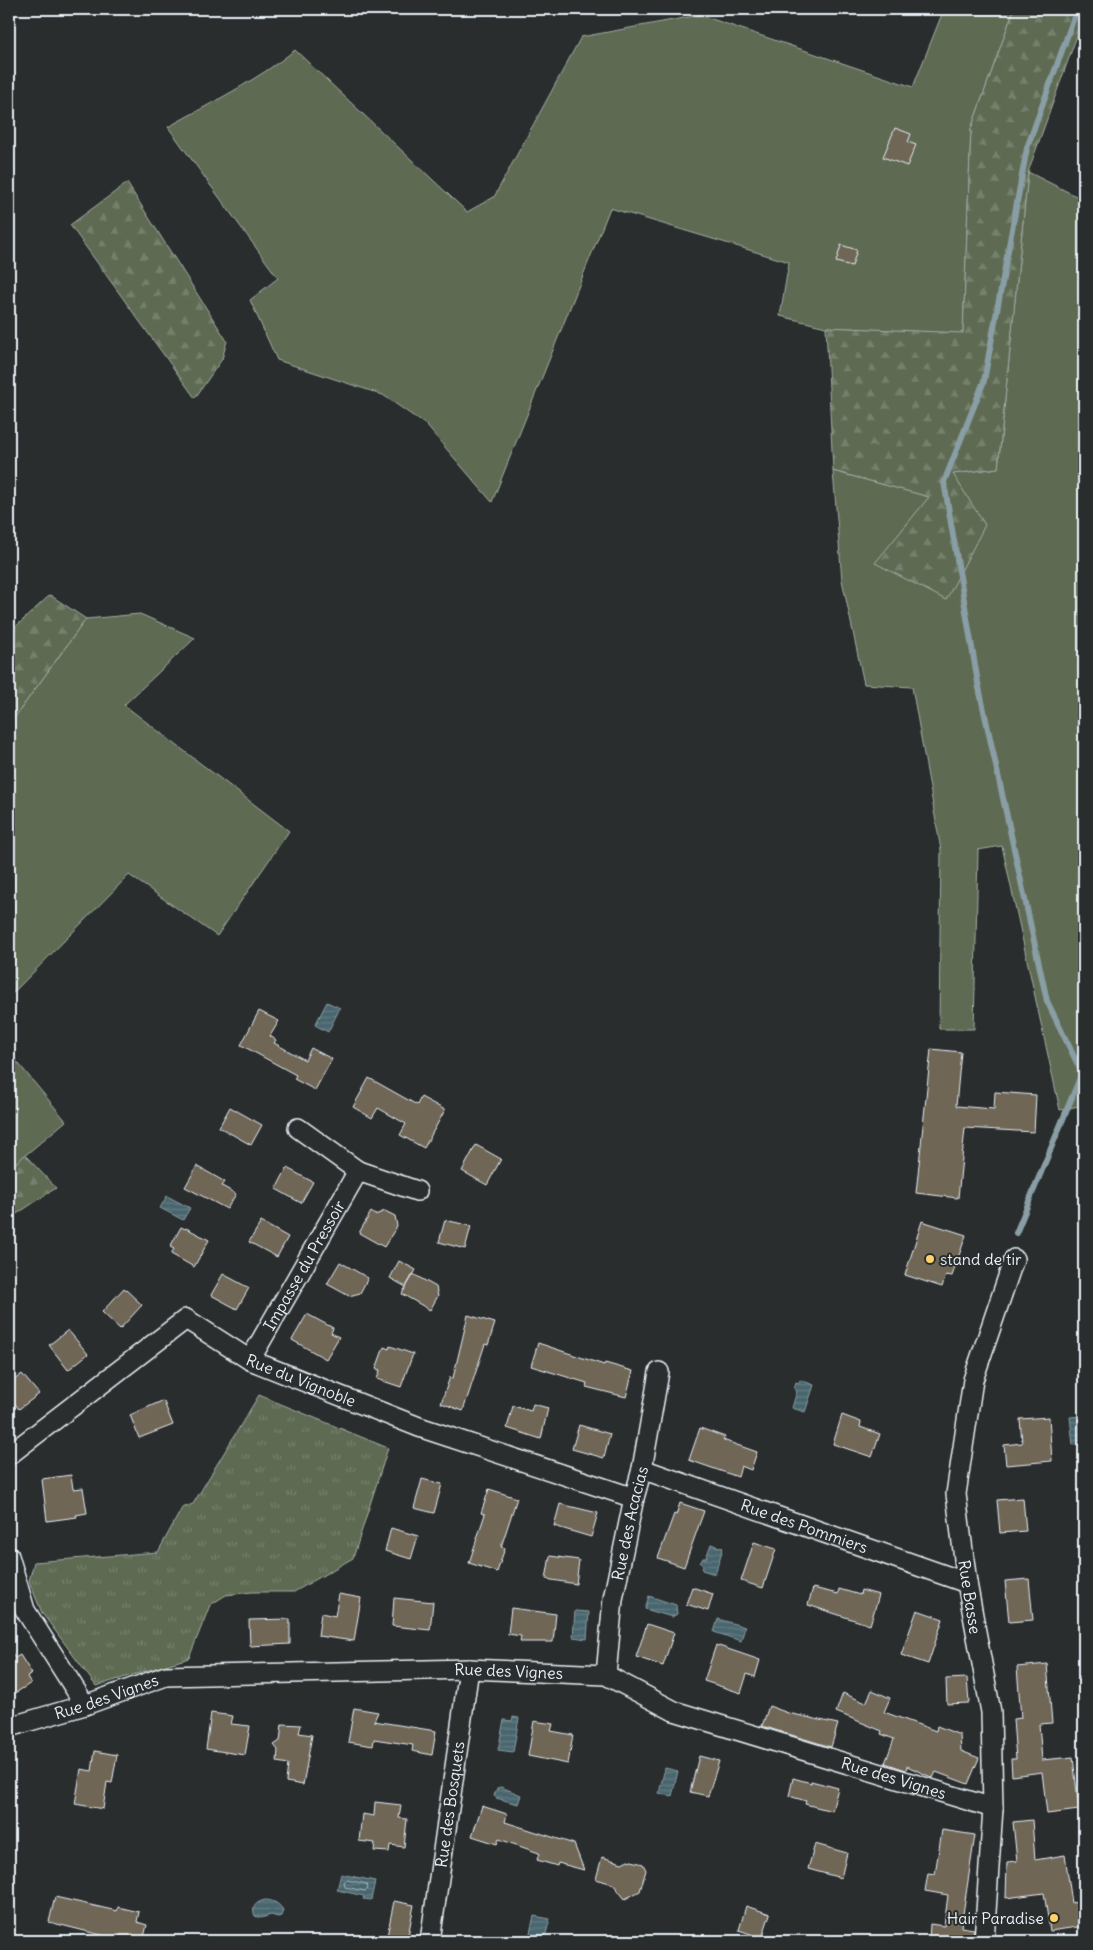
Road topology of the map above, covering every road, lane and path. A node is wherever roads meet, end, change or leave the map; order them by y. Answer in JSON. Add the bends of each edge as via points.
{"nodes":[{"id":1,"x":298,"y":1128,"type":"dead end"},
{"id":2,"x":358,"y":1171,"type":"junction"},
{"id":3,"x":417,"y":1191,"type":"dead end"},
{"id":4,"x":1014,"y":1259,"type":"dead end"},
{"id":5,"x":250,"y":1360,"type":"junction"},
{"id":6,"x":659,"y":1372,"type":"dead end"},
{"id":7,"x":9,"y":1455,"type":"edge"},
{"id":8,"x":642,"y":1470,"type":"junction"},
{"id":9,"x":634,"y":1498,"type":"junction"},
{"id":10,"x":9,"y":1556,"type":"edge"},
{"id":11,"x":967,"y":1582,"type":"junction"},
{"id":12,"x":469,"y":1669,"type":"junction"},
{"id":13,"x":606,"y":1675,"type":"junction"},
{"id":14,"x":85,"y":1705,"type":"junction"},
{"id":15,"x":9,"y":1727,"type":"edge"},
{"id":16,"x":993,"y":1808,"type":"junction"},
{"id":17,"x":430,"y":1941,"type":"edge"},
{"id":18,"x":984,"y":1941,"type":"edge"}],
"edges":[{"from":1,"to":2,"type":"street"},
{"from":2,"to":3,"type":"street"},
{"from":2,"to":5,"type":"street","name":"Impasse du Pressoir"},
{"from":4,"to":11,"type":"street","name":"Rue Basse","via":[[973,1380],[956,1494]]},
{"from":5,"to":7,"type":"street","name":"Rue du Vignoble","via":[[186,1319]]},
{"from":5,"to":9,"type":"street","name":"Rue du Vignoble","via":[[419,1427]]},
{"from":6,"to":8,"type":"street","name":"Rue des Acacias"},
{"from":8,"to":9,"type":"street","name":"Rue des Acacias"},
{"from":8,"to":11,"type":"street","name":"Rue des Pommiers"},
{"from":9,"to":13,"type":"street","name":"Rue des Acacias","via":[[613,1599]]},
{"from":10,"to":14,"type":"street","via":[[25,1610]]},
{"from":11,"to":16,"type":"street","name":"Rue Basse","via":[[991,1712]]},
{"from":12,"to":13,"type":"street","name":"Rue des Vignes"},
{"from":12,"to":14,"type":"street","name":"Rue des Vignes","via":[[166,1676]]},
{"from":12,"to":17,"type":"street","name":"Rue des Bosquets"},
{"from":13,"to":16,"type":"street","name":"Rue des Vignes","via":[[674,1711]]},
{"from":14,"to":15,"type":"street","name":"Rue des Vignes"},
{"from":16,"to":18,"type":"street","name":"Rue Basse"}]}
